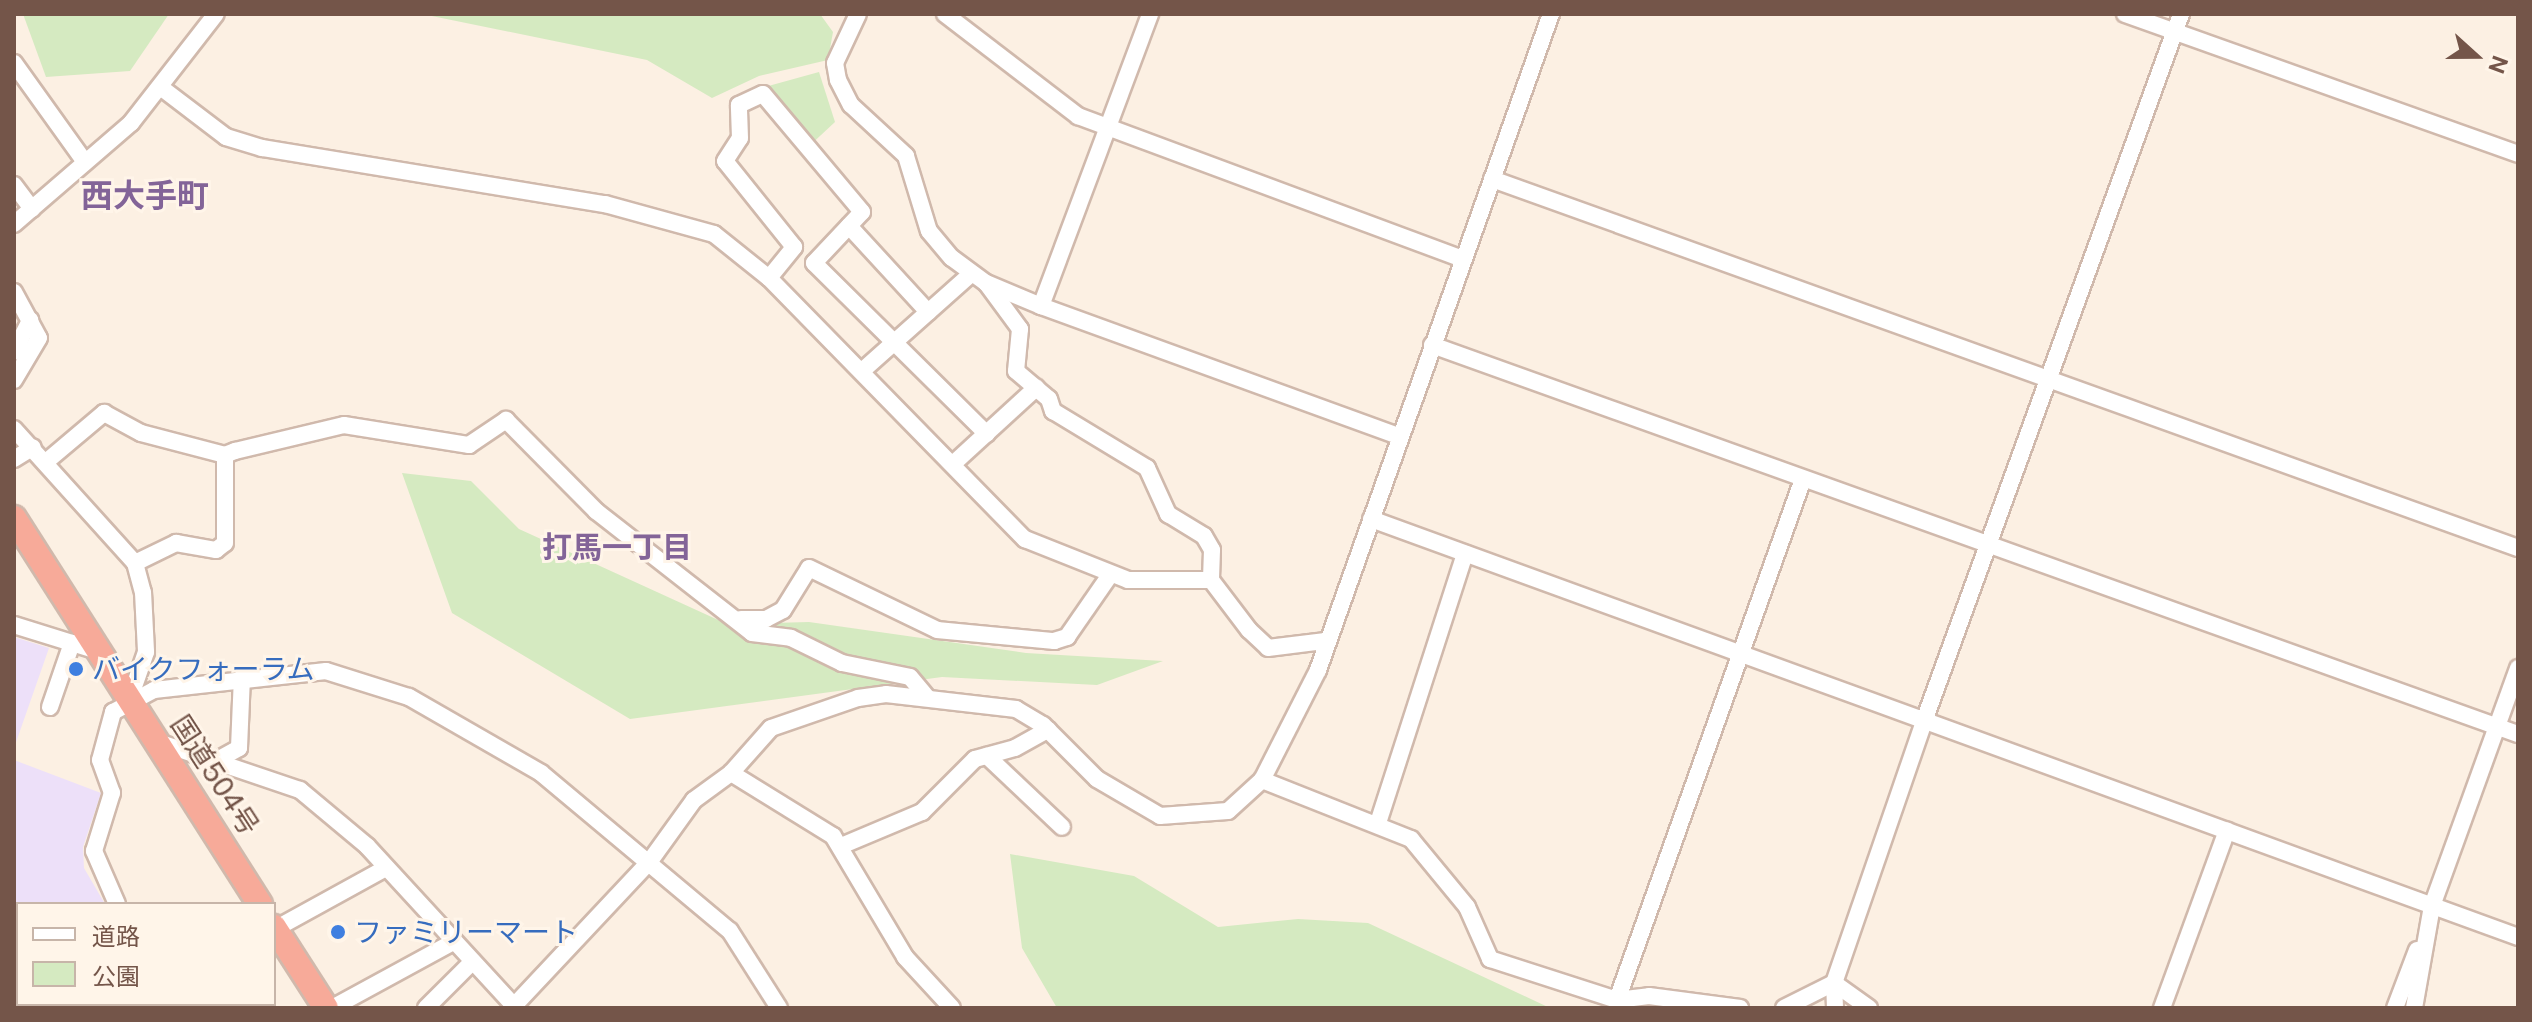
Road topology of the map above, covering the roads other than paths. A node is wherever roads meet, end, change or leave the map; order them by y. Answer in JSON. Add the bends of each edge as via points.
{"nodes":[{"id":1,"x":216,"y":14,"type":"edge"},
{"id":2,"x":858,"y":14,"type":"edge"},
{"id":3,"x":945,"y":14,"type":"edge"},
{"id":4,"x":1150,"y":14,"type":"edge"},
{"id":5,"x":1551,"y":14,"type":"edge"},
{"id":6,"x":2125,"y":14,"type":"edge"},
{"id":7,"x":2181,"y":14,"type":"edge"},
{"id":8,"x":2175,"y":32,"type":"junction"},
{"id":9,"x":17,"y":72,"type":"edge"},
{"id":10,"x":163,"y":89,"type":"junction"},
{"id":11,"x":1109,"y":126,"type":"junction"},
{"id":12,"x":2518,"y":154,"type":"edge"},
{"id":13,"x":85,"y":162,"type":"junction"},
{"id":14,"x":1492,"y":179,"type":"junction"},
{"id":15,"x":14,"y":185,"type":"edge"},
{"id":16,"x":32,"y":209,"type":"junction"},
{"id":17,"x":14,"y":224,"type":"edge"},
{"id":18,"x":849,"y":226,"type":"junction"},
{"id":19,"x":1463,"y":259,"type":"junction"},
{"id":20,"x":972,"y":273,"type":"junction"},
{"id":21,"x":769,"y":278,"type":"junction"},
{"id":22,"x":986,"y":283,"type":"junction"},
{"id":23,"x":14,"y":292,"type":"edge"},
{"id":24,"x":1041,"y":306,"type":"junction"},
{"id":25,"x":928,"y":312,"type":"junction"},
{"id":26,"x":30,"y":320,"type":"junction"},
{"id":27,"x":896,"y":340,"type":"junction"},
{"id":28,"x":1432,"y":345,"type":"junction"},
{"id":29,"x":14,"y":352,"type":"edge"},
{"id":30,"x":862,"y":371,"type":"junction"},
{"id":31,"x":14,"y":380,"type":"edge"},
{"id":32,"x":2051,"y":381,"type":"junction"},
{"id":33,"x":1036,"y":388,"type":"junction"},
{"id":34,"x":14,"y":429,"type":"edge"},
{"id":35,"x":987,"y":434,"type":"junction"},
{"id":36,"x":1399,"y":436,"type":"junction"},
{"id":37,"x":33,"y":447,"type":"junction"},
{"id":38,"x":225,"y":455,"type":"junction"},
{"id":39,"x":14,"y":459,"type":"edge"},
{"id":40,"x":47,"y":461,"type":"junction"},
{"id":41,"x":953,"y":464,"type":"junction"},
{"id":42,"x":1803,"y":479,"type":"junction"},
{"id":43,"x":14,"y":518,"type":"edge"},
{"id":44,"x":1371,"y":519,"type":"junction"},
{"id":45,"x":1989,"y":546,"type":"junction"},
{"id":46,"x":2518,"y":548,"type":"edge"},
{"id":47,"x":1465,"y":554,"type":"junction"},
{"id":48,"x":135,"y":563,"type":"junction"},
{"id":49,"x":1110,"y":575,"type":"junction"},
{"id":50,"x":1211,"y":580,"type":"junction"},
{"id":51,"x":741,"y":619,"type":"junction"},
{"id":52,"x":14,"y":625,"type":"edge"},
{"id":53,"x":1324,"y":641,"type":"junction"},
{"id":54,"x":72,"y":643,"type":"junction"},
{"id":55,"x":98,"y":651,"type":"junction"},
{"id":56,"x":1741,"y":655,"type":"junction"},
{"id":57,"x":2518,"y":668,"type":"edge"},
{"id":58,"x":242,"y":677,"type":"junction"},
{"id":59,"x":927,"y":697,"type":"junction"},
{"id":60,"x":130,"y":698,"type":"junction"},
{"id":61,"x":50,"y":707,"type":"dead end"},
{"id":62,"x":1924,"y":721,"type":"junction"},
{"id":63,"x":2497,"y":727,"type":"junction"},
{"id":64,"x":1048,"y":730,"type":"junction"},
{"id":65,"x":2518,"y":734,"type":"edge"},
{"id":66,"x":158,"y":742,"type":"junction"},
{"id":67,"x":987,"y":756,"type":"junction"},
{"id":68,"x":212,"y":763,"type":"junction"},
{"id":69,"x":731,"y":773,"type":"junction"},
{"id":70,"x":1262,"y":780,"type":"junction"},
{"id":71,"x":1378,"y":823,"type":"junction"},
{"id":72,"x":1062,"y":827,"type":"dead end"},
{"id":73,"x":2227,"y":830,"type":"junction"},
{"id":74,"x":841,"y":846,"type":"junction"},
{"id":75,"x":650,"y":861,"type":"junction"},
{"id":76,"x":386,"y":868,"type":"junction"},
{"id":77,"x":116,"y":902,"type":"edge"},
{"id":78,"x":259,"y":902,"type":"edge"},
{"id":79,"x":2432,"y":906,"type":"junction"},
{"id":80,"x":276,"y":927,"type":"edge"},
{"id":81,"x":2427,"y":927,"type":"junction"},
{"id":82,"x":276,"y":931,"type":"edge"},
{"id":83,"x":2518,"y":937,"type":"edge"},
{"id":84,"x":453,"y":942,"type":"junction"},
{"id":85,"x":472,"y":962,"type":"junction"},
{"id":86,"x":1834,"y":983,"type":"junction"},
{"id":87,"x":1617,"y":1000,"type":"junction"},
{"id":88,"x":514,"y":1007,"type":"edge"},
{"id":89,"x":329,"y":1008,"type":"edge"},
{"id":90,"x":426,"y":1008,"type":"edge"},
{"id":91,"x":779,"y":1008,"type":"edge"},
{"id":92,"x":952,"y":1008,"type":"edge"},
{"id":93,"x":1740,"y":1008,"type":"edge"},
{"id":94,"x":1784,"y":1008,"type":"edge"},
{"id":95,"x":1835,"y":1008,"type":"edge"},
{"id":96,"x":1869,"y":1008,"type":"edge"},
{"id":97,"x":2162,"y":1008,"type":"edge"},
{"id":98,"x":2395,"y":1008,"type":"edge"},
{"id":99,"x":2414,"y":1008,"type":"edge"}],
"edges":[{"from":1,"to":10,"type":"street"},
{"from":2,"to":20,"type":"street","via":[[835,63],[838,80],[851,105],[906,156],[929,231]]},
{"from":3,"to":11,"type":"street","via":[[1056,103]]},
{"from":4,"to":11,"type":"street"},
{"from":5,"to":14,"type":"street"},
{"from":6,"to":8,"type":"street"},
{"from":7,"to":8,"type":"street"},
{"from":8,"to":12,"type":"street"},
{"from":8,"to":32,"type":"street"},
{"from":9,"to":13,"type":"street"},
{"from":10,"to":13,"type":"street"},
{"from":10,"to":21,"type":"street","via":[[226,137],[665,217],[714,234]]},
{"from":11,"to":19,"type":"street"},
{"from":11,"to":24,"type":"street"},
{"from":13,"to":16,"type":"street"},
{"from":14,"to":19,"type":"street"},
{"from":14,"to":32,"type":"street"},
{"from":15,"to":16,"type":"street"},
{"from":16,"to":17,"type":"street"},
{"from":18,"to":21,"type":"street","via":[[862,212],[763,94],[739,105],[740,138],[725,161],[794,247]]},
{"from":18,"to":25,"type":"street"},
{"from":18,"to":27,"type":"street","via":[[814,263]]},
{"from":19,"to":28,"type":"street"},
{"from":20,"to":22,"type":"street"},
{"from":20,"to":25,"type":"street"},
{"from":21,"to":30,"type":"street"},
{"from":22,"to":24,"type":"street"},
{"from":22,"to":33,"type":"street","via":[[1020,329],[1016,371]]},
{"from":23,"to":26,"type":"street"},
{"from":24,"to":36,"type":"street"},
{"from":25,"to":27,"type":"street"},
{"from":26,"to":29,"type":"street"},
{"from":26,"to":31,"type":"street","via":[[39,338]]},
{"from":27,"to":30,"type":"street"},
{"from":27,"to":35,"type":"street"},
{"from":28,"to":36,"type":"street"},
{"from":28,"to":42,"type":"street"},
{"from":30,"to":41,"type":"street"},
{"from":32,"to":45,"type":"street"},
{"from":32,"to":46,"type":"street"},
{"from":33,"to":35,"type":"street"},
{"from":33,"to":50,"type":"street","via":[[1053,411],[1147,468],[1168,514],[1204,536],[1212,550]]},
{"from":34,"to":37,"type":"street"},
{"from":35,"to":41,"type":"street"},
{"from":36,"to":44,"type":"street"},
{"from":37,"to":39,"type":"street"},
{"from":37,"to":40,"type":"street"},
{"from":38,"to":40,"type":"street","via":[[141,433],[104,413]]},
{"from":38,"to":48,"type":"street","via":[[225,543],[216,550],[176,543]]},
{"from":38,"to":51,"type":"street","via":[[344,425],[469,445],[506,420],[596,511]]},
{"from":40,"to":48,"type":"street"},
{"from":41,"to":49,"type":"street","via":[[1025,539]]},
{"from":42,"to":45,"type":"street"},
{"from":42,"to":56,"type":"street"},
{"from":43,"to":55,"type":"highway","name":"国道504号"},
{"from":44,"to":47,"type":"street"},
{"from":44,"to":53,"type":"street"},
{"from":45,"to":62,"type":"street"},
{"from":45,"to":63,"type":"street"},
{"from":47,"to":56,"type":"street"},
{"from":47,"to":71,"type":"street"},
{"from":48,"to":60,"type":"street","via":[[143,592],[146,652]]},
{"from":49,"to":50,"type":"street"},
{"from":49,"to":51,"type":"street","via":[[1067,637],[1054,641],[937,630],[809,568],[783,610],[766,619]]},
{"from":50,"to":53,"type":"street","via":[[1268,648]]},
{"from":51,"to":59,"type":"street","via":[[752,633],[791,638],[842,663],[910,677]]},
{"from":52,"to":54,"type":"street"},
{"from":53,"to":70,"type":"street","via":[[1318,670]]},
{"from":54,"to":55,"type":"street"},
{"from":54,"to":61,"type":"street"},
{"from":55,"to":60,"type":"highway","name":"国道504号"},
{"from":56,"to":62,"type":"street"},
{"from":56,"to":87,"type":"street"},
{"from":57,"to":63,"type":"street"},
{"from":58,"to":60,"type":"street"},
{"from":58,"to":68,"type":"street","via":[[239,748]]},
{"from":58,"to":75,"type":"street","via":[[326,671],[409,697],[541,773]]},
{"from":59,"to":64,"type":"street","via":[[1016,709]]},
{"from":59,"to":69,"type":"street","via":[[858,698],[771,728]]},
{"from":60,"to":66,"type":"highway","name":"国道504号"},
{"from":60,"to":77,"type":"street","via":[[108,720],[100,760],[112,793],[95,863]]},
{"from":62,"to":73,"type":"street"},
{"from":62,"to":86,"type":"street"},
{"from":63,"to":65,"type":"street"},
{"from":63,"to":79,"type":"street"},
{"from":64,"to":67,"type":"street"},
{"from":64,"to":70,"type":"street","via":[[1097,779],[1160,816],[1228,811]]},
{"from":66,"to":68,"type":"street"},
{"from":66,"to":78,"type":"highway","name":"国道504号"},
{"from":67,"to":72,"type":"street"},
{"from":67,"to":74,"type":"street","via":[[975,759],[922,812]]},
{"from":68,"to":76,"type":"street","via":[[300,790]]},
{"from":69,"to":74,"type":"street","via":[[790,806]]},
{"from":69,"to":75,"type":"street","via":[[694,800]]},
{"from":70,"to":71,"type":"street"},
{"from":71,"to":87,"type":"street","via":[[1411,839],[1433,858],[1467,907],[1490,959]]},
{"from":73,"to":79,"type":"street"},
{"from":73,"to":97,"type":"street"},
{"from":74,"to":92,"type":"street","via":[[905,957]]},
{"from":75,"to":88,"type":"street"},
{"from":75,"to":91,"type":"street","via":[[730,931]]},
{"from":76,"to":80,"type":"street"},
{"from":76,"to":84,"type":"street"},
{"from":79,"to":81,"type":"street"},
{"from":79,"to":83,"type":"street"},
{"from":81,"to":98,"type":"street"},
{"from":81,"to":99,"type":"street"},
{"from":82,"to":89,"type":"highway"},
{"from":84,"to":85,"type":"street"},
{"from":84,"to":89,"type":"street"},
{"from":85,"to":88,"type":"street"},
{"from":85,"to":90,"type":"street"},
{"from":86,"to":94,"type":"street"},
{"from":86,"to":95,"type":"street"},
{"from":86,"to":96,"type":"street"},
{"from":87,"to":93,"type":"street","via":[[1649,996]]}]}
